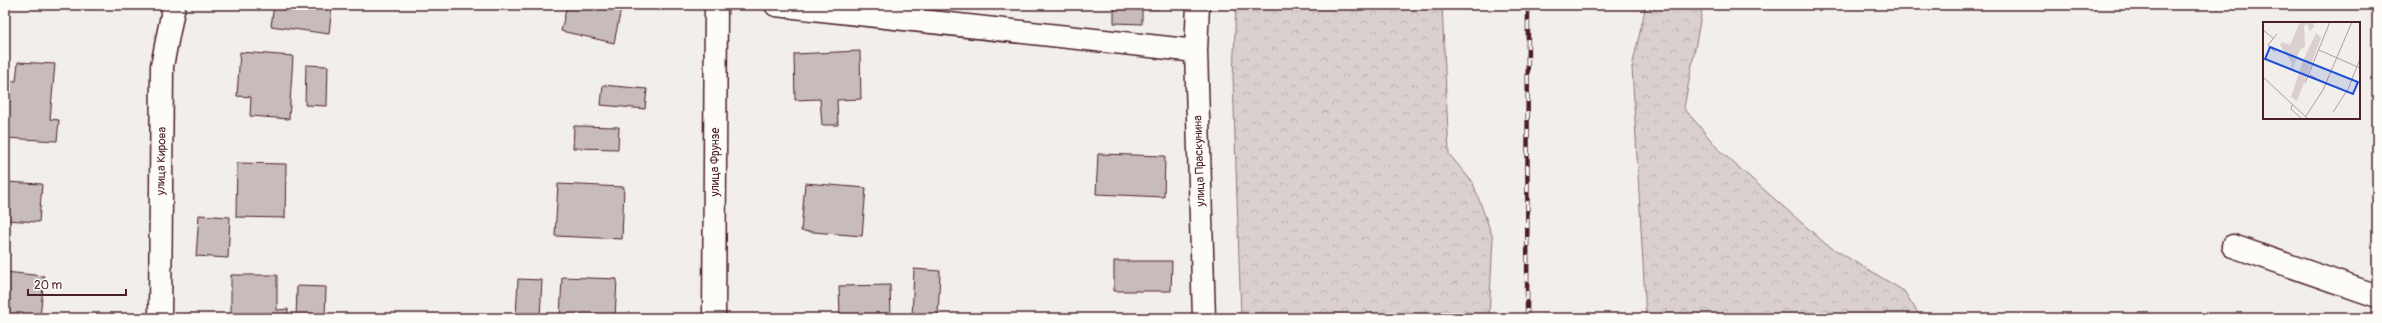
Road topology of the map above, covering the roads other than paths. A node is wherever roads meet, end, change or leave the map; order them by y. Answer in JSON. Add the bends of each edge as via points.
{"nodes":[{"id":1,"x":174,"y":5,"type":"edge"},
{"id":2,"x":716,"y":5,"type":"edge"},
{"id":3,"x":776,"y":5,"type":"edge"},
{"id":4,"x":1198,"y":5,"type":"edge"},
{"id":5,"x":1196,"y":51,"type":"junction"},
{"id":6,"x":2233,"y":246,"type":"dead end"},
{"id":7,"x":2377,"y":296,"type":"edge"},
{"id":8,"x":160,"y":318,"type":"edge"},
{"id":9,"x":714,"y":318,"type":"edge"},
{"id":10,"x":1204,"y":318,"type":"edge"}],
"edges":[{"from":1,"to":8,"type":"street","name":"улица Кирова","via":[[162,66]]},
{"from":2,"to":9,"type":"street","name":"улица Фрунзе"},
{"from":3,"to":5,"type":"street"},
{"from":4,"to":5,"type":"street","name":"улица Праскунина"},
{"from":5,"to":10,"type":"street","name":"улица Праскунина"},
{"from":6,"to":7,"type":"street"}]}
